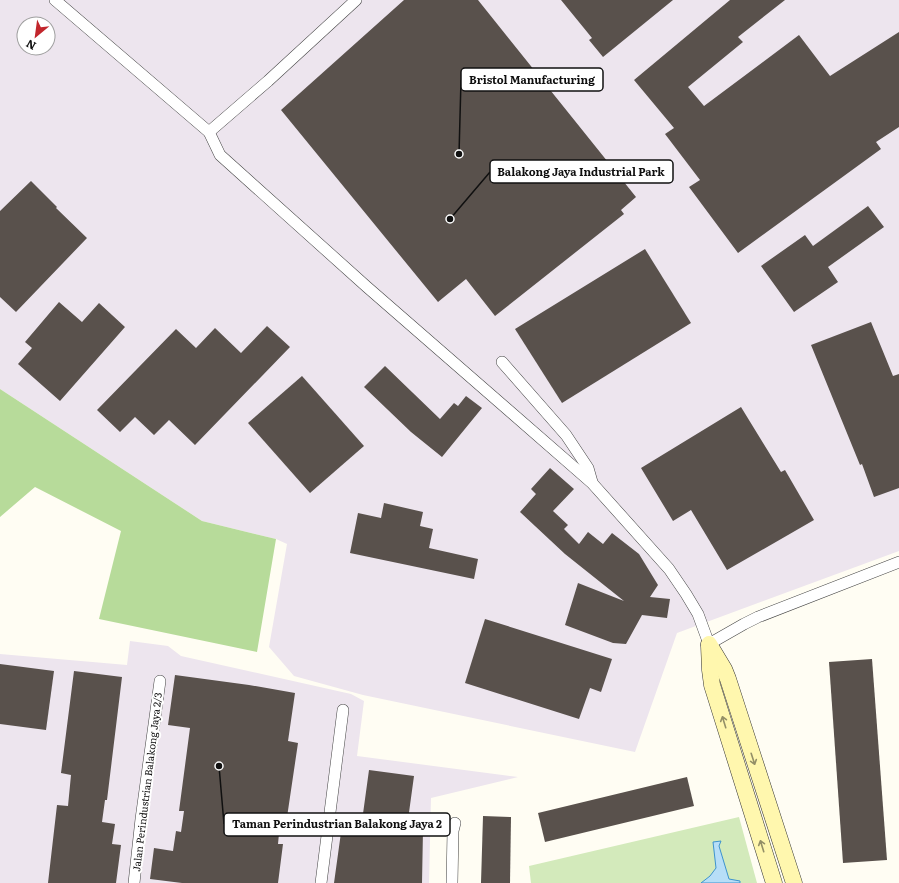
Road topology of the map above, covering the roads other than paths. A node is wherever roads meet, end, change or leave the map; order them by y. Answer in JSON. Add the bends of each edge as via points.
{"nodes":[{"id":1,"x":55,"y":0,"type":"edge"},
{"id":2,"x":356,"y":0,"type":"edge"},
{"id":3,"x":209,"y":132,"type":"junction"},
{"id":4,"x":502,"y":362,"type":"dead end"},
{"id":5,"x":592,"y":483,"type":"junction"},
{"id":6,"x":899,"y":562,"type":"edge"},
{"id":7,"x":709,"y":644,"type":"junction"},
{"id":8,"x":160,"y":680,"type":"dead end"},
{"id":9,"x":343,"y":710,"type":"dead end"},
{"id":10,"x":455,"y":823,"type":"dead end"},
{"id":11,"x":134,"y":883,"type":"edge"},
{"id":12,"x":320,"y":883,"type":"edge"},
{"id":13,"x":452,"y":883,"type":"edge"},
{"id":14,"x":774,"y":883,"type":"edge"},
{"id":15,"x":794,"y":883,"type":"edge"}],
"edges":[{"from":1,"to":3,"type":"street"},
{"from":2,"to":3,"type":"street"},
{"from":3,"to":5,"type":"street","via":[[220,155]]},
{"from":4,"to":5,"type":"street","via":[[566,435],[588,468]]},
{"from":5,"to":7,"type":"street","via":[[669,569],[698,614]]},
{"from":6,"to":7,"type":"street","via":[[758,617]]},
{"from":14,"to":7,"type":"street","one_way":true,"via":[[712,685]]},
{"from":7,"to":15,"type":"street","one_way":true,"via":[[728,680]]},
{"from":8,"to":11,"type":"street","name":"Jalan Perindustrian Balakong Jaya 2/3"},
{"from":9,"to":12,"type":"street"},
{"from":10,"to":13,"type":"street"}]}
